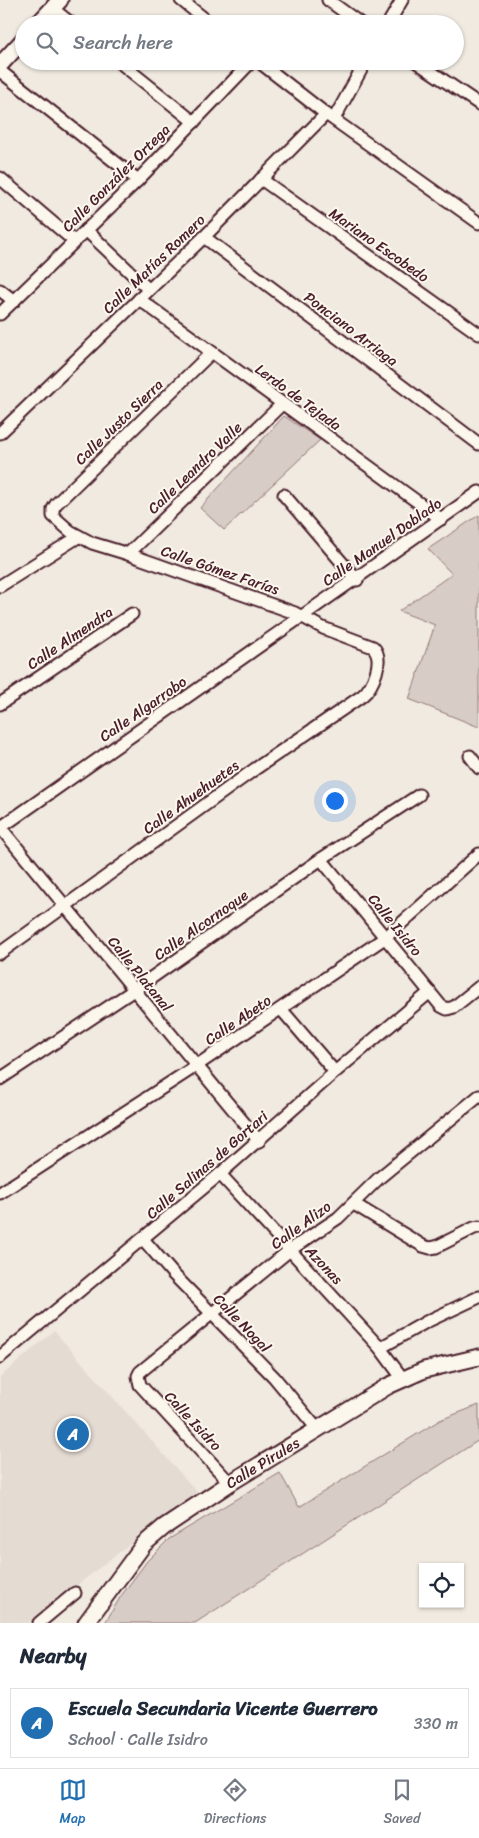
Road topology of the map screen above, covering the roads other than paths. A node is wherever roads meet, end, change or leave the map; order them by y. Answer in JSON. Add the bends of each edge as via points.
{"nodes":[{"id":1,"x":181,"y":0,"type":"edge"},
{"id":2,"x":328,"y":0,"type":"edge"},
{"id":3,"x":402,"y":0,"type":"edge"},
{"id":4,"x":56,"y":4,"type":"edge"},
{"id":5,"x":46,"y":15,"type":"edge"},
{"id":6,"x":65,"y":15,"type":"edge"},
{"id":7,"x":200,"y":15,"type":"edge"},
{"id":8,"x":349,"y":15,"type":"edge"},
{"id":9,"x":393,"y":15,"type":"edge"},
{"id":10,"x":15,"y":49,"type":"edge"},
{"id":11,"x":0,"y":65,"type":"edge"},
{"id":12,"x":129,"y":70,"type":"edge"},
{"id":13,"x":243,"y":70,"type":"edge"},
{"id":14,"x":270,"y":70,"type":"edge"},
{"id":15,"x":360,"y":70,"type":"edge"},
{"id":16,"x":428,"y":70,"type":"edge"},
{"id":17,"x":0,"y":71,"type":"edge"},
{"id":18,"x":479,"y":104,"type":"edge"},
{"id":19,"x":330,"y":116,"type":"junction"},
{"id":20,"x":194,"y":122,"type":"junction"},
{"id":21,"x":0,"y":178,"type":"edge"},
{"id":22,"x":262,"y":179,"type":"junction"},
{"id":23,"x":138,"y":180,"type":"junction"},
{"id":24,"x":479,"y":223,"type":"edge"},
{"id":25,"x":86,"y":230,"type":"junction"},
{"id":26,"x":204,"y":237,"type":"junction"},
{"id":27,"x":74,"y":241,"type":"junction"},
{"id":28,"x":148,"y":289,"type":"junction"},
{"id":29,"x":0,"y":290,"type":"edge"},
{"id":30,"x":139,"y":299,"type":"junction"},
{"id":31,"x":14,"y":301,"type":"junction"},
{"id":32,"x":0,"y":314,"type":"edge"},
{"id":33,"x":479,"y":334,"type":"edge"},
{"id":34,"x":211,"y":353,"type":"junction"},
{"id":35,"x":282,"y":404,"type":"junction"},
{"id":36,"x":0,"y":433,"type":"edge"},
{"id":37,"x":479,"y":444,"type":"edge"},
{"id":38,"x":479,"y":492,"type":"edge"},
{"id":39,"x":284,"y":494,"type":"dead end"},
{"id":40,"x":53,"y":516,"type":"joint"},
{"id":41,"x":441,"y":519,"type":"junction"},
{"id":42,"x":78,"y":537,"type":"junction"},
{"id":43,"x":128,"y":554,"type":"junction"},
{"id":44,"x":357,"y":580,"type":"junction"},
{"id":45,"x":0,"y":586,"type":"edge"},
{"id":46,"x":132,"y":614,"type":"dead end"},
{"id":47,"x":303,"y":616,"type":"junction"},
{"id":48,"x":378,"y":653,"type":"joint"},
{"id":49,"x":0,"y":704,"type":"edge"},
{"id":50,"x":470,"y":756,"type":"dead end"},
{"id":51,"x":479,"y":768,"type":"edge"},
{"id":52,"x":419,"y":795,"type":"dead end"},
{"id":53,"x":0,"y":827,"type":"edge"},
{"id":54,"x":479,"y":854,"type":"edge"},
{"id":55,"x":321,"y":858,"type":"junction"},
{"id":56,"x":65,"y":906,"type":"junction"},
{"id":57,"x":386,"y":937,"type":"junction"},
{"id":58,"x":0,"y":953,"type":"edge"},
{"id":59,"x":479,"y":987,"type":"edge"},
{"id":60,"x":134,"y":990,"type":"junction"},
{"id":61,"x":430,"y":992,"type":"junction"},
{"id":62,"x":281,"y":1009,"type":"junction"},
{"id":63,"x":196,"y":1066,"type":"junction"},
{"id":64,"x":335,"y":1072,"type":"junction"},
{"id":65,"x":0,"y":1079,"type":"edge"},
{"id":66,"x":479,"y":1096,"type":"edge"},
{"id":67,"x":259,"y":1140,"type":"junction"},
{"id":68,"x":220,"y":1174,"type":"junction"},
{"id":69,"x":0,"y":1193,"type":"edge"},
{"id":70,"x":354,"y":1204,"type":"junction"},
{"id":71,"x":479,"y":1227,"type":"edge"},
{"id":72,"x":143,"y":1239,"type":"junction"},
{"id":73,"x":290,"y":1250,"type":"junction"},
{"id":74,"x":479,"y":1297,"type":"edge"},
{"id":75,"x":212,"y":1314,"type":"junction"},
{"id":76,"x":380,"y":1348,"type":"junction"},
{"id":77,"x":2,"y":1352,"type":"edge"},
{"id":78,"x":479,"y":1358,"type":"edge"},
{"id":79,"x":138,"y":1376,"type":"joint"},
{"id":80,"x":402,"y":1379,"type":"junction"},
{"id":81,"x":318,"y":1430,"type":"junction"},
{"id":82,"x":230,"y":1483,"type":"junction"},
{"id":83,"x":76,"y":1593,"type":"dead end"},
{"id":84,"x":39,"y":1623,"type":"edge"},
{"id":85,"x":86,"y":1623,"type":"edge"}],
"edges":[{"from":1,"to":7,"type":"street"},
{"from":2,"to":8,"type":"street"},
{"from":3,"to":9,"type":"street"},
{"from":4,"to":5,"type":"street"},
{"from":4,"to":6,"type":"street"},
{"from":10,"to":11,"type":"street"},
{"from":12,"to":20,"type":"street"},
{"from":13,"to":20,"type":"street","name":"Calle González Ortega"},
{"from":14,"to":19,"type":"street"},
{"from":15,"to":19,"type":"street","name":"Calle Matías Romero"},
{"from":16,"to":18,"type":"street"},
{"from":17,"to":23,"type":"street"},
{"from":19,"to":22,"type":"street","name":"Calle Matías Romero"},
{"from":19,"to":24,"type":"street"},
{"from":20,"to":23,"type":"street","name":"Calle González Ortega"},
{"from":21,"to":27,"type":"street"},
{"from":22,"to":26,"type":"street","name":"Calle Matías Romero"},
{"from":22,"to":33,"type":"street","name":"Mariano Escobedo"},
{"from":23,"to":25,"type":"street","name":"Calle González Ortega"},
{"from":25,"to":27,"type":"street","name":"Calle González Ortega"},
{"from":25,"to":28,"type":"street"},
{"from":26,"to":28,"type":"street","name":"Calle Matías Romero"},
{"from":26,"to":37,"type":"street","name":"Ponciano Arriaga"},
{"from":27,"to":31,"type":"street","name":"Calle González Ortega"},
{"from":28,"to":30,"type":"street","name":"Calle Matías Romero"},
{"from":29,"to":31,"type":"street"},
{"from":30,"to":34,"type":"street","name":"Lerdo de Tejada"},
{"from":30,"to":36,"type":"street","name":"Calle Matías Romero"},
{"from":31,"to":32,"type":"street","name":"Calle González Ortega"},
{"from":34,"to":35,"type":"street","name":"Lerdo de Tejada"},
{"from":34,"to":40,"type":"street","name":"Calle Justo Sierra","via":[[56,504]]},
{"from":35,"to":41,"type":"street","name":"Lerdo de Tejada"},
{"from":35,"to":43,"type":"street","name":"Calle Leandro Valle"},
{"from":38,"to":41,"type":"street","name":"Calle Manuel Doblado"},
{"from":39,"to":44,"type":"street"},
{"from":40,"to":42,"type":"street","name":"Calle Gómez Farías"},
{"from":41,"to":44,"type":"street","name":"Calle Manuel Doblado"},
{"from":42,"to":43,"type":"street","name":"Calle Gómez Farías"},
{"from":42,"to":45,"type":"street"},
{"from":43,"to":47,"type":"street","name":"Calle Gómez Farías"},
{"from":44,"to":47,"type":"street","name":"Calle Manuel Doblado"},
{"from":46,"to":49,"type":"street","name":"Calle Almendra"},
{"from":47,"to":48,"type":"street","name":"Calle Gómez Farías","via":[[323,628],[368,644]]},
{"from":47,"to":53,"type":"street","name":"Calle Algarrobo"},
{"from":48,"to":56,"type":"street","name":"Calle Ahuehuetes","via":[[372,684],[362,696]]},
{"from":50,"to":51,"type":"street"},
{"from":52,"to":55,"type":"street","name":"Calle Alcornoque"},
{"from":53,"to":56,"type":"street","name":"Calle Platanal"},
{"from":54,"to":57,"type":"street","name":"Calle Abeto"},
{"from":55,"to":57,"type":"street","name":"Calle Isidro"},
{"from":55,"to":60,"type":"street","name":"Calle Alcornoque"},
{"from":56,"to":58,"type":"street","name":"Calle Ahuehuetes"},
{"from":56,"to":60,"type":"street","name":"Calle Platanal"},
{"from":57,"to":61,"type":"street","name":"Calle Isidro"},
{"from":57,"to":62,"type":"street","name":"Calle Abeto"},
{"from":59,"to":61,"type":"street","name":"Calle Isidro","via":[[447,1009]]},
{"from":60,"to":63,"type":"street","name":"Calle Platanal"},
{"from":60,"to":65,"type":"street","name":"Calle Alcornoque"},
{"from":61,"to":64,"type":"street","name":"Calle Salinas de Gortari"},
{"from":62,"to":63,"type":"street","name":"Calle Abeto"},
{"from":62,"to":64,"type":"street"},
{"from":63,"to":67,"type":"street","name":"Calle Platanal"},
{"from":63,"to":69,"type":"street","name":"Calle Abeto"},
{"from":64,"to":67,"type":"street","name":"Calle Salinas de Gortari"},
{"from":66,"to":70,"type":"street","name":"Calle Alizo","via":[[379,1178]]},
{"from":67,"to":68,"type":"street","name":"Calle Salinas de Gortari"},
{"from":68,"to":72,"type":"street","name":"Calle Salinas de Gortari"},
{"from":68,"to":73,"type":"street","name":"Azonas"},
{"from":70,"to":71,"type":"street","via":[[430,1248]]},
{"from":70,"to":73,"type":"street","name":"Calle Alizo","via":[[323,1230]]},
{"from":72,"to":75,"type":"street","name":"Calle Nogal"},
{"from":72,"to":77,"type":"street","name":"Calle Salinas de Gortari"},
{"from":73,"to":75,"type":"street","name":"Calle Alizo"},
{"from":73,"to":76,"type":"street","name":"Azonas"},
{"from":74,"to":76,"type":"street"},
{"from":75,"to":79,"type":"street","name":"Calle Alizo"},
{"from":75,"to":81,"type":"street","name":"Calle Nogal","via":[[274,1377]]},
{"from":76,"to":80,"type":"street","name":"Azonas"},
{"from":78,"to":80,"type":"street","name":"Calle Pirules","via":[[432,1368]]},
{"from":79,"to":82,"type":"street","name":"Calle Isidro","via":[[140,1385]]},
{"from":80,"to":81,"type":"street","name":"Calle Pirules"},
{"from":81,"to":82,"type":"street","name":"Calle Pirules"},
{"from":82,"to":85,"type":"street","name":"Calle Pirules","via":[[150,1537]]},
{"from":83,"to":84,"type":"street"}]}
